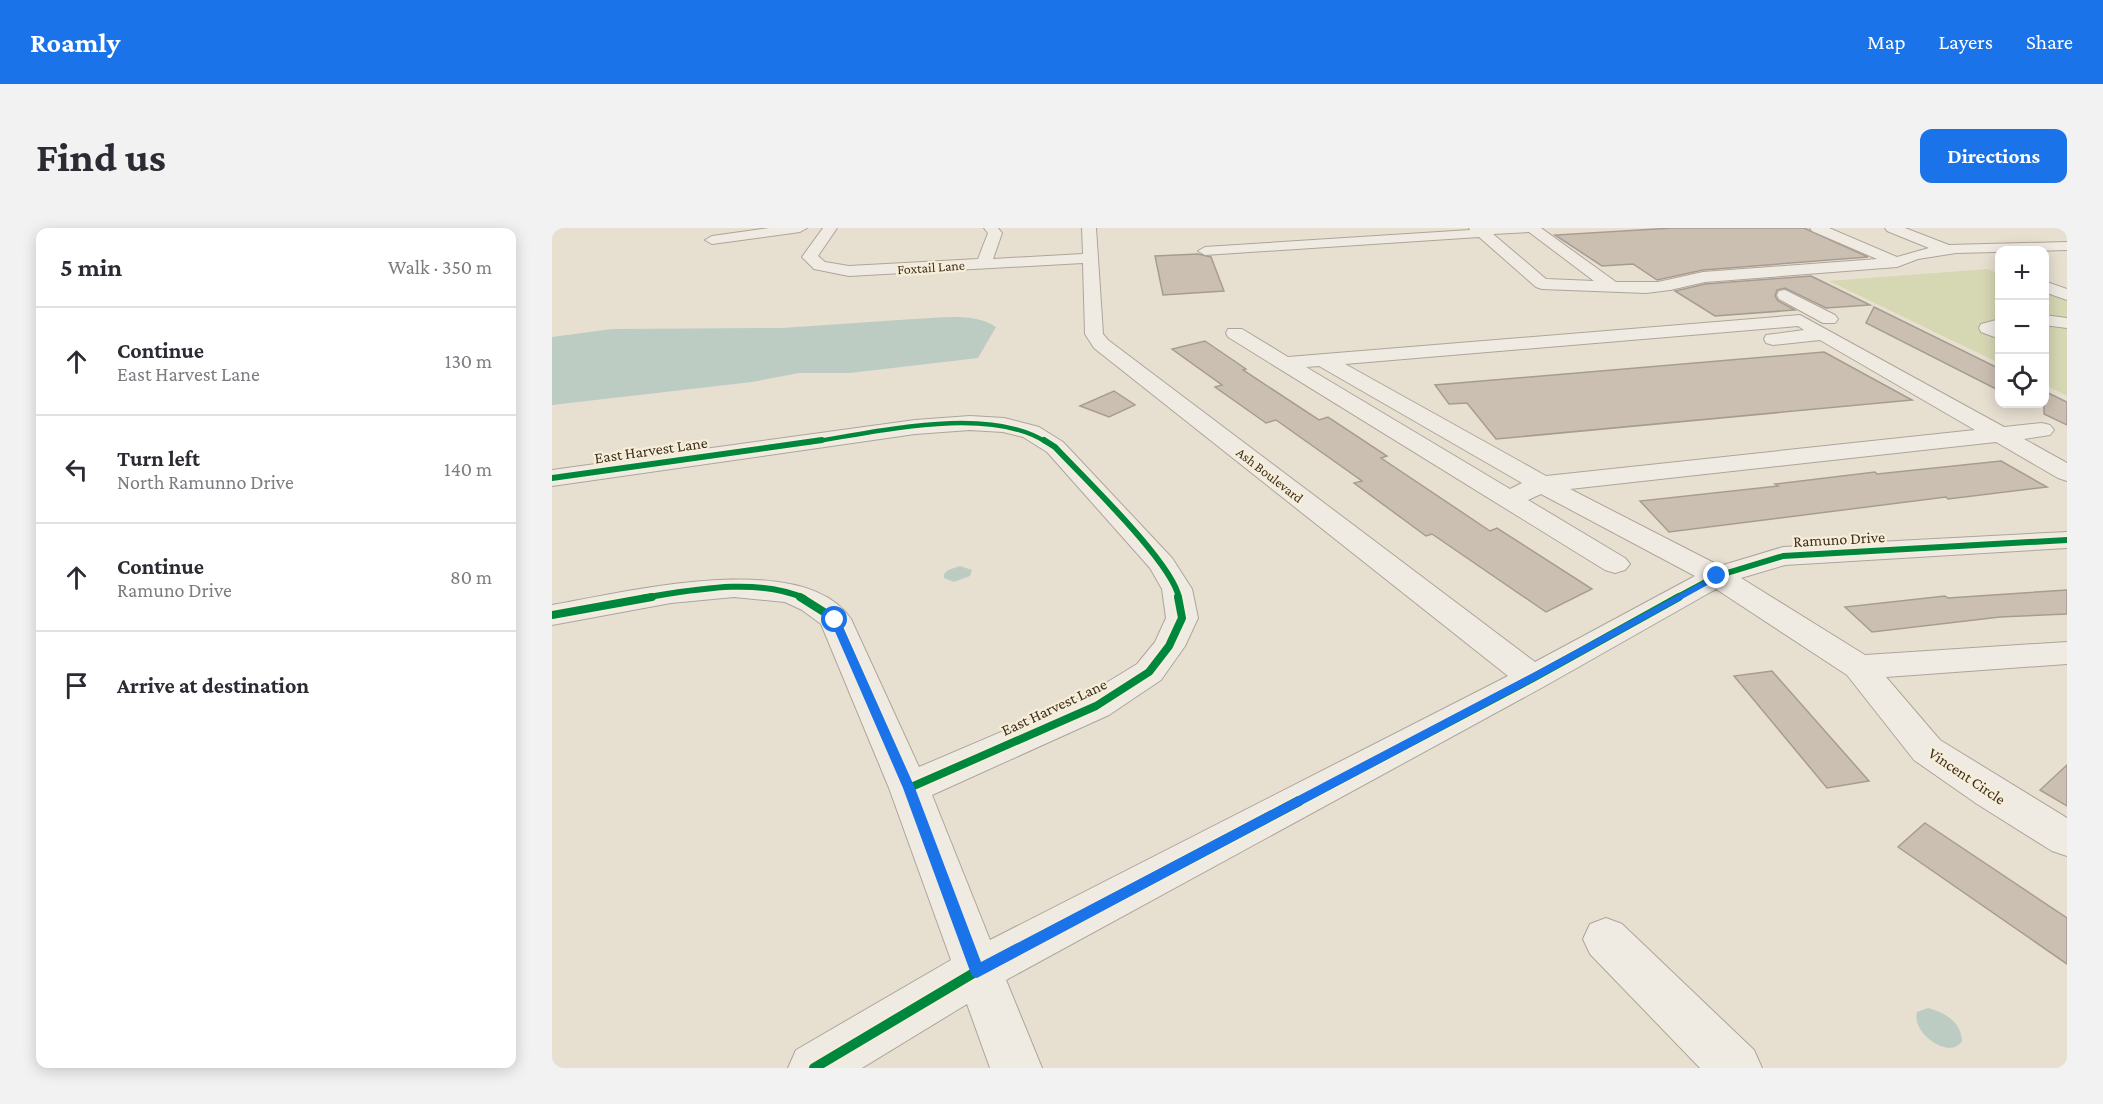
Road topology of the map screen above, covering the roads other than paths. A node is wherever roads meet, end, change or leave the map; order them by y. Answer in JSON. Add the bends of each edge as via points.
{"nodes":[{"id":1,"x":800,"y":228,"type":"edge"},
{"id":2,"x":830,"y":228,"type":"edge"},
{"id":3,"x":991,"y":228,"type":"edge"},
{"id":4,"x":1089,"y":228,"type":"edge"},
{"id":5,"x":1817,"y":228,"type":"edge"},
{"id":6,"x":1848,"y":228,"type":"edge"},
{"id":7,"x":1892,"y":228,"type":"edge"},
{"id":8,"x":1506,"y":230,"type":"junction"},
{"id":9,"x":1479,"y":231,"type":"edge"},
{"id":10,"x":712,"y":240,"type":"dead end"},
{"id":11,"x":1524,"y":243,"type":"dead end"},
{"id":12,"x":2067,"y":246,"type":"edge"},
{"id":13,"x":1947,"y":249,"type":"junction"},
{"id":14,"x":1205,"y":251,"type":"dead end"},
{"id":15,"x":1913,"y":254,"type":"junction"},
{"id":16,"x":1092,"y":258,"type":"junction"},
{"id":17,"x":1897,"y":261,"type":"junction"},
{"id":18,"x":1978,"y":261,"type":"dead end"},
{"id":19,"x":984,"y":263,"type":"junction"},
{"id":20,"x":1560,"y":270,"type":"dead end"},
{"id":21,"x":1578,"y":283,"type":"junction"},
{"id":22,"x":1612,"y":286,"type":"junction"},
{"id":23,"x":2049,"y":288,"type":"edge"},
{"id":24,"x":1785,"y":295,"type":"dead end"},
{"id":25,"x":2067,"y":295,"type":"edge"},
{"id":26,"x":2049,"y":321,"type":"edge"},
{"id":27,"x":2067,"y":323,"type":"edge"},
{"id":28,"x":1826,"y":326,"type":"junction"},
{"id":29,"x":1995,"y":326,"type":"edge"},
{"id":30,"x":1995,"y":332,"type":"edge"},
{"id":31,"x":1235,"y":333,"type":"dead end"},
{"id":32,"x":1321,"y":359,"type":"junction"},
{"id":33,"x":1285,"y":363,"type":"junction"},
{"id":34,"x":1920,"y":366,"type":"dead end"},
{"id":35,"x":1349,"y":375,"type":"junction"},
{"id":36,"x":2005,"y":424,"type":"junction"},
{"id":37,"x":2050,"y":435,"type":"dead end"},
{"id":38,"x":2067,"y":473,"type":"edge"},
{"id":39,"x":552,"y":478,"type":"edge"},
{"id":40,"x":1542,"y":484,"type":"junction"},
{"id":41,"x":1508,"y":499,"type":"junction"},
{"id":42,"x":2067,"y":540,"type":"edge"},
{"id":43,"x":1615,"y":564,"type":"dead end"},
{"id":44,"x":1717,"y":576,"type":"junction"},
{"id":45,"x":552,"y":615,"type":"edge"},
{"id":46,"x":2067,"y":653,"type":"edge"},
{"id":47,"x":1859,"y":667,"type":"junction"},
{"id":48,"x":1533,"y":678,"type":"junction"},
{"id":49,"x":909,"y":788,"type":"junction"},
{"id":50,"x":2067,"y":839,"type":"edge"},
{"id":51,"x":1606,"y":939,"type":"dead end"},
{"id":52,"x":977,"y":971,"type":"junction"},
{"id":53,"x":814,"y":1068,"type":"edge"},
{"id":54,"x":1016,"y":1068,"type":"edge"},
{"id":55,"x":1736,"y":1068,"type":"edge"}],
"edges":[{"from":1,"to":10,"type":"street"},
{"from":2,"to":19,"type":"street","name":"Foxtail Lane","via":[[810,257],[820,266],[834,270]]},
{"from":3,"to":19,"type":"street","via":[[994,233]]},
{"from":4,"to":16,"type":"street","name":"Ash Boulevard"},
{"from":5,"to":17,"type":"street"},
{"from":6,"to":15,"type":"street"},
{"from":7,"to":13,"type":"street"},
{"from":8,"to":9,"type":"street"},
{"from":8,"to":11,"type":"street"},
{"from":8,"to":22,"type":"street","via":[[1532,228]]},
{"from":9,"to":14,"type":"street"},
{"from":9,"to":21,"type":"street","via":[[1542,284]]},
{"from":12,"to":13,"type":"street"},
{"from":13,"to":15,"type":"street"},
{"from":13,"to":18,"type":"street"},
{"from":15,"to":17,"type":"street"},
{"from":16,"to":19,"type":"street","name":"Foxtail Lane"},
{"from":16,"to":48,"type":"street","name":"Ash Boulevard","via":[[1094,334],[1101,344]]},
{"from":17,"to":22,"type":"street","via":[[1702,277],[1686,284]]},
{"from":20,"to":21,"type":"street"},
{"from":21,"to":22,"type":"street"},
{"from":23,"to":25,"type":"street"},
{"from":24,"to":28,"type":"street"},
{"from":26,"to":27,"type":"street"},
{"from":28,"to":32,"type":"street","via":[[1800,320]]},
{"from":28,"to":34,"type":"street"},
{"from":28,"to":35,"type":"street"},
{"from":28,"to":36,"type":"street"},
{"from":29,"to":30,"type":"street","via":[[1988,328]]},
{"from":31,"to":33,"type":"street"},
{"from":32,"to":33,"type":"street"},
{"from":32,"to":35,"type":"street","name":"Vincent Circle"},
{"from":33,"to":41,"type":"street"},
{"from":35,"to":40,"type":"street","name":"Vincent Circle"},
{"from":36,"to":37,"type":"street"},
{"from":36,"to":38,"type":"street"},
{"from":36,"to":40,"type":"street"},
{"from":39,"to":49,"type":"street","name":"East Harvest Lane","via":[[915,427],[970,423],[1032,432],[1055,447],[1162,564],[1177,589],[1182,618],[1169,646],[1149,672],[1096,706]]},
{"from":40,"to":41,"type":"street"},
{"from":40,"to":44,"type":"street","name":"Vincent Circle"},
{"from":41,"to":43,"type":"street"},
{"from":42,"to":44,"type":"street","name":"Ramuno Drive","via":[[1783,556]]},
{"from":44,"to":47,"type":"street","name":"Vincent Circle"},
{"from":44,"to":48,"type":"street","name":"Ramuno Drive"},
{"from":45,"to":49,"type":"street","via":[[700,591],[747,589],[787,593],[817,605],[835,620]]},
{"from":46,"to":47,"type":"street"},
{"from":47,"to":50,"type":"street","name":"Vincent Circle","via":[[1927,750]]},
{"from":48,"to":52,"type":"street","name":"Ramuno Drive"},
{"from":49,"to":52,"type":"street"},
{"from":51,"to":55,"type":"street"},
{"from":52,"to":53,"type":"street","name":"Ramuno Drive"},
{"from":52,"to":54,"type":"street"}]}
